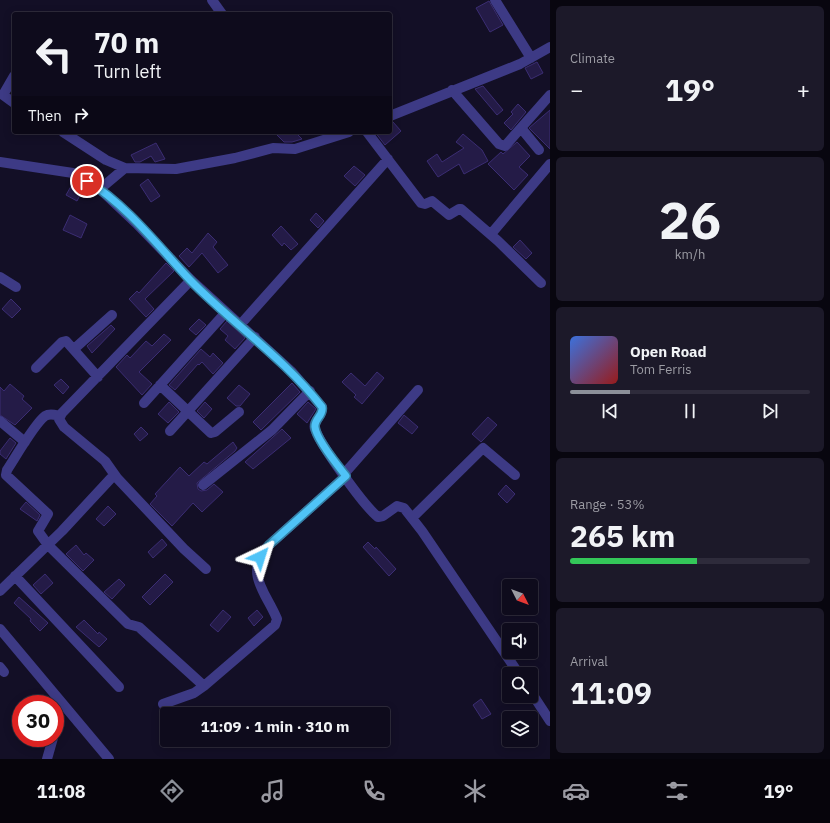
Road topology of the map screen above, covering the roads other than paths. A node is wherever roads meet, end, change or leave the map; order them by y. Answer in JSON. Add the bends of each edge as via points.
{"nodes":[{"id":1,"x":212,"y":0,"type":"edge"},
{"id":2,"x":495,"y":0,"type":"edge"},
{"id":3,"x":221,"y":12,"type":"edge"},
{"id":4,"x":550,"y":47,"type":"edge"},
{"id":5,"x":531,"y":58,"type":"junction"},
{"id":6,"x":12,"y":79,"type":"edge"},
{"id":7,"x":452,"y":90,"type":"junction"},
{"id":8,"x":550,"y":95,"type":"edge"},
{"id":9,"x":12,"y":102,"type":"edge"},
{"id":10,"x":392,"y":115,"type":"edge"},
{"id":11,"x":521,"y":128,"type":"junction"},
{"id":12,"x":66,"y":134,"type":"edge"},
{"id":13,"x":341,"y":134,"type":"edge"},
{"id":14,"x":369,"y":134,"type":"edge"},
{"id":15,"x":539,"y":150,"type":"dead end"},
{"id":16,"x":388,"y":159,"type":"junction"},
{"id":17,"x":0,"y":162,"type":"edge"},
{"id":18,"x":550,"y":164,"type":"edge"},
{"id":19,"x":125,"y":168,"type":"junction"},
{"id":20,"x":100,"y":189,"type":"junction"},
{"id":21,"x":491,"y":234,"type":"junction"},
{"id":22,"x":0,"y":277,"type":"edge"},
{"id":23,"x":191,"y":280,"type":"junction"},
{"id":24,"x":541,"y":283,"type":"dead end"},
{"id":25,"x":16,"y":288,"type":"dead end"},
{"id":26,"x":226,"y":312,"type":"junction"},
{"id":27,"x":112,"y":315,"type":"dead end"},
{"id":28,"x":240,"y":325,"type":"junction"},
{"id":29,"x":255,"y":337,"type":"junction"},
{"id":30,"x":74,"y":349,"type":"junction"},
{"id":31,"x":36,"y":368,"type":"dead end"},
{"id":32,"x":98,"y":376,"type":"junction"},
{"id":33,"x":160,"y":385,"type":"junction"},
{"id":34,"x":418,"y":390,"type":"dead end"},
{"id":35,"x":310,"y":391,"type":"junction"},
{"id":36,"x":144,"y":404,"type":"dead end"},
{"id":37,"x":188,"y":411,"type":"junction"},
{"id":38,"x":239,"y":412,"type":"dead end"},
{"id":39,"x":60,"y":416,"type":"junction"},
{"id":40,"x":0,"y":421,"type":"edge"},
{"id":41,"x":170,"y":431,"type":"dead end"},
{"id":42,"x":25,"y":442,"type":"junction"},
{"id":43,"x":114,"y":475,"type":"junction"},
{"id":44,"x":345,"y":475,"type":"junction"},
{"id":45,"x":515,"y":475,"type":"dead end"},
{"id":46,"x":203,"y":485,"type":"dead end"},
{"id":47,"x":412,"y":518,"type":"junction"},
{"id":48,"x":48,"y":545,"type":"junction"},
{"id":49,"x":206,"y":569,"type":"dead end"},
{"id":50,"x":15,"y":576,"type":"junction"},
{"id":51,"x":0,"y":591,"type":"edge"},
{"id":52,"x":0,"y":629,"type":"edge"},
{"id":53,"x":514,"y":667,"type":"edge"},
{"id":54,"x":204,"y":686,"type":"junction"},
{"id":55,"x":119,"y":687,"type":"dead end"},
{"id":56,"x":54,"y":692,"type":"junction"},
{"id":57,"x":54,"y":695,"type":"edge"},
{"id":58,"x":538,"y":703,"type":"edge"},
{"id":59,"x":163,"y":704,"type":"dead end"},
{"id":60,"x":550,"y":721,"type":"edge"},
{"id":61,"x":50,"y":747,"type":"edge"},
{"id":62,"x":47,"y":759,"type":"edge"},
{"id":63,"x":109,"y":759,"type":"edge"}],
"edges":[{"from":1,"to":3,"type":"street"},
{"from":2,"to":5,"type":"street"},
{"from":4,"to":5,"type":"street"},
{"from":5,"to":7,"type":"street"},
{"from":6,"to":9,"type":"street","via":[[3,95]]},
{"from":7,"to":10,"type":"street"},
{"from":7,"to":11,"type":"street","via":[[499,144],[505,146]]},
{"from":8,"to":11,"type":"street"},
{"from":11,"to":15,"type":"street"},
{"from":12,"to":19,"type":"street","via":[[106,160]]},
{"from":13,"to":19,"type":"street","via":[[295,149],[273,148],[176,169]]},
{"from":14,"to":16,"type":"street"},
{"from":16,"to":21,"type":"street","via":[[421,203],[434,202],[449,215],[460,208]]},
{"from":16,"to":28,"type":"street"},
{"from":17,"to":20,"type":"street","via":[[73,173]]},
{"from":18,"to":21,"type":"street"},
{"from":19,"to":20,"type":"street"},
{"from":20,"to":23,"type":"street"},
{"from":21,"to":24,"type":"street"},
{"from":22,"to":25,"type":"street"},
{"from":23,"to":26,"type":"street"},
{"from":23,"to":32,"type":"street"},
{"from":26,"to":28,"type":"street"},
{"from":26,"to":33,"type":"street"},
{"from":27,"to":30,"type":"street"},
{"from":28,"to":29,"type":"street"},
{"from":29,"to":35,"type":"street"},
{"from":29,"to":37,"type":"street"},
{"from":30,"to":31,"type":"street","via":[[64,340]]},
{"from":30,"to":32,"type":"street"},
{"from":32,"to":39,"type":"street"},
{"from":33,"to":36,"type":"street"},
{"from":33,"to":37,"type":"street"},
{"from":34,"to":44,"type":"street"},
{"from":35,"to":44,"type":"street","via":[[323,409],[316,421],[315,429],[334,462]]},
{"from":35,"to":46,"type":"street","via":[[272,430]]},
{"from":37,"to":38,"type":"street","via":[[211,434]]},
{"from":37,"to":41,"type":"street"},
{"from":39,"to":42,"type":"street","via":[[46,416]]},
{"from":39,"to":43,"type":"street","via":[[59,420],[64,426],[105,461]]},
{"from":40,"to":42,"type":"street"},
{"from":42,"to":48,"type":"street","via":[[6,475],[48,514],[38,531]]},
{"from":43,"to":48,"type":"street"},
{"from":43,"to":49,"type":"street"},
{"from":44,"to":47,"type":"street","via":[[378,517],[400,506]]},
{"from":44,"to":54,"type":"street","via":[[264,550],[258,563],[257,577],[277,622]]},
{"from":45,"to":47,"type":"street","via":[[483,448]]},
{"from":47,"to":53,"type":"street"},
{"from":48,"to":50,"type":"street"},
{"from":48,"to":54,"type":"street","via":[[126,622],[138,627]]},
{"from":50,"to":51,"type":"street"},
{"from":50,"to":55,"type":"street"},
{"from":52,"to":56,"type":"street"},
{"from":54,"to":59,"type":"street","via":[[194,693]]},
{"from":56,"to":57,"type":"street"},
{"from":56,"to":63,"type":"street"},
{"from":58,"to":60,"type":"street"},
{"from":61,"to":62,"type":"street"}]}
